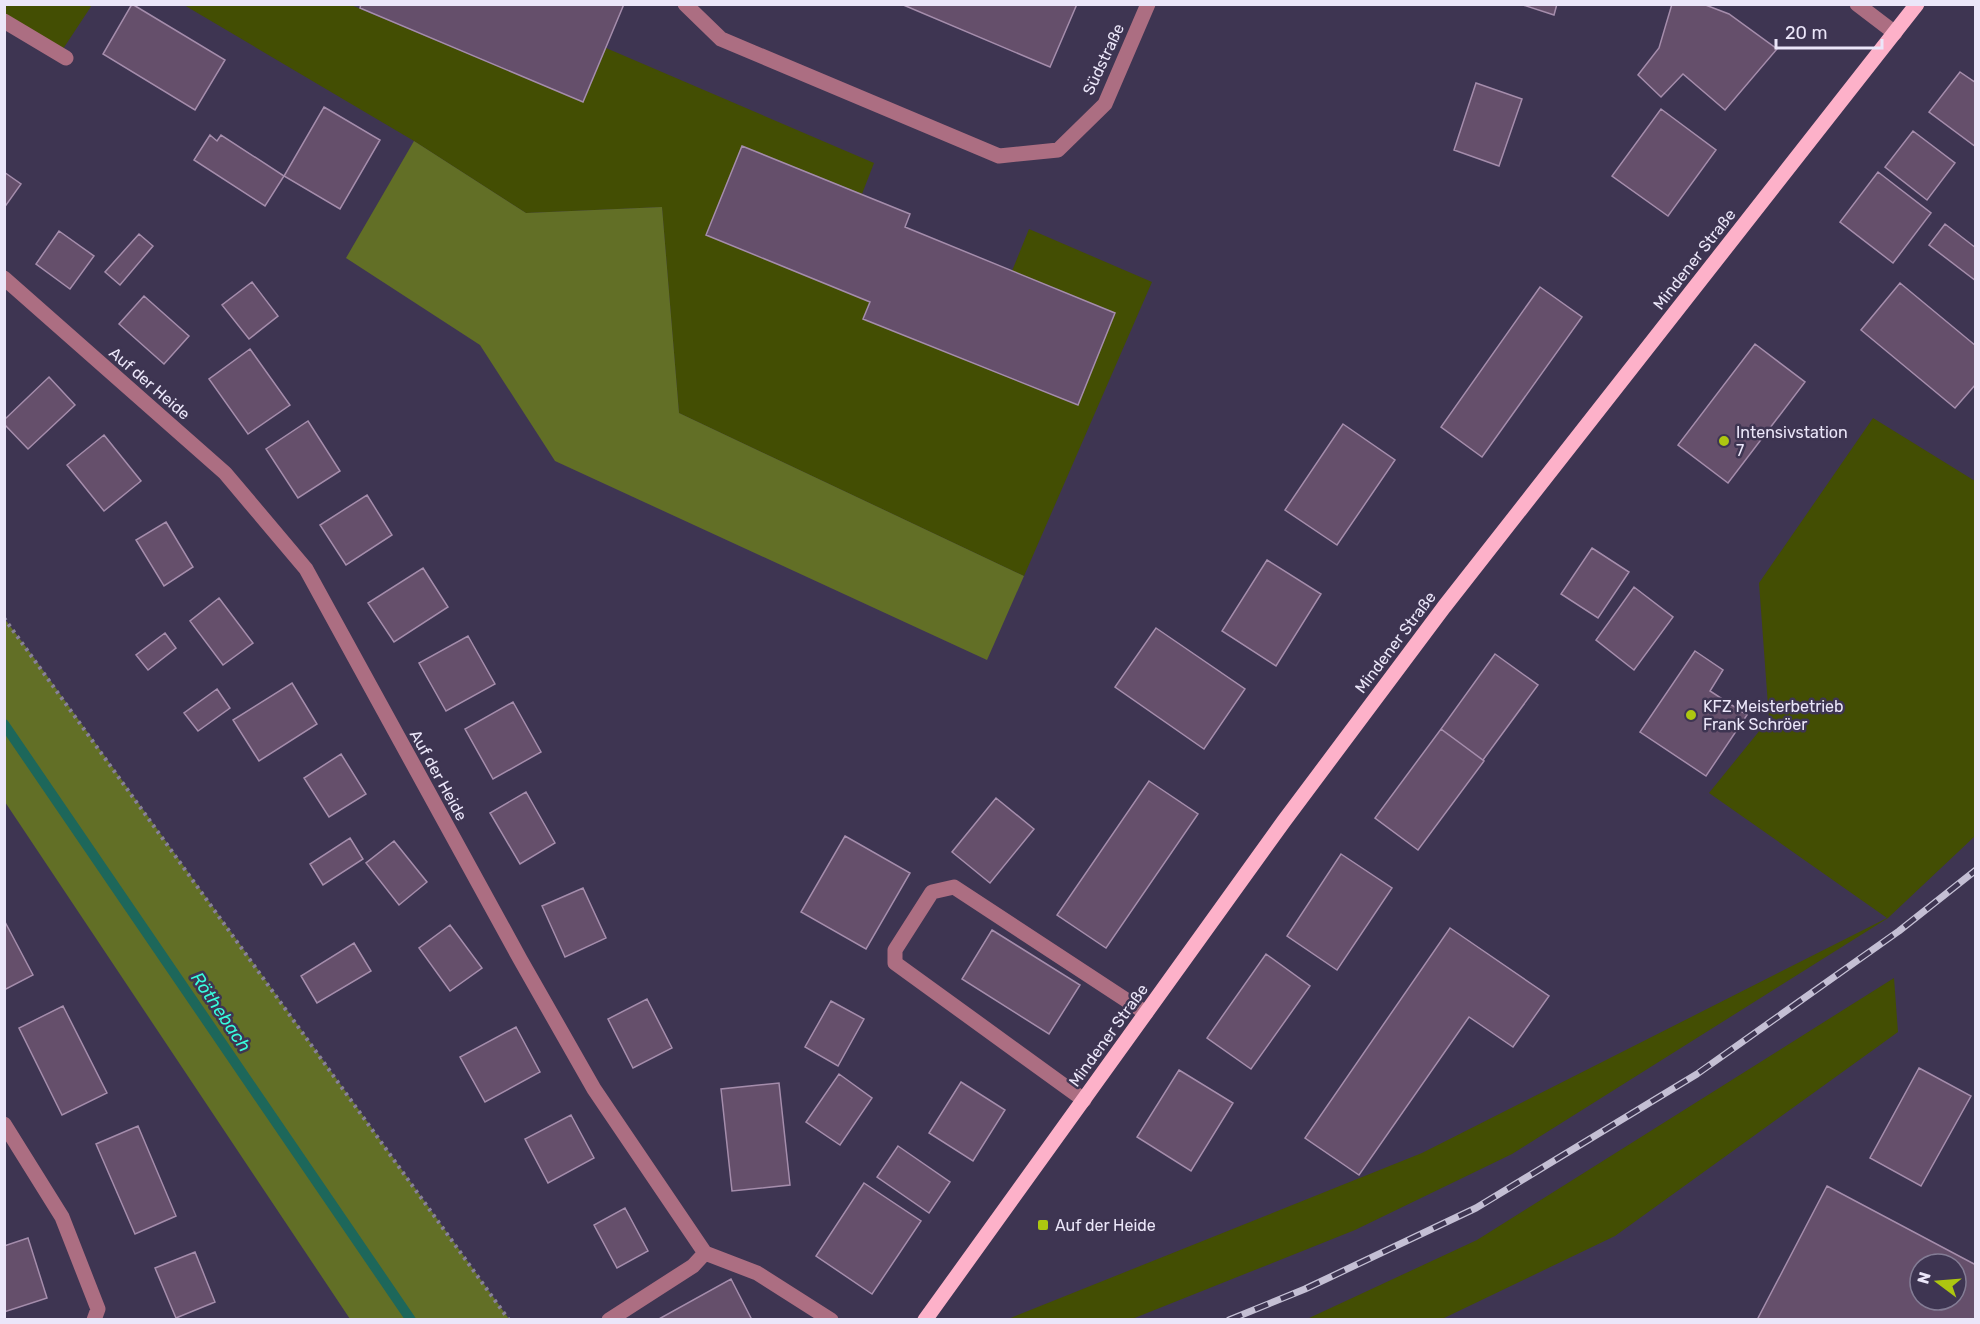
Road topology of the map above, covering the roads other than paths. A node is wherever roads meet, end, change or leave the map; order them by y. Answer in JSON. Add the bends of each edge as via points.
{"nodes":[{"id":1,"x":685,"y":4,"type":"edge"},
{"id":2,"x":1148,"y":4,"type":"edge"},
{"id":3,"x":1857,"y":4,"type":"edge"},
{"id":4,"x":1917,"y":4,"type":"edge"},
{"id":5,"x":4,"y":21,"type":"edge"},
{"id":6,"x":1895,"y":33,"type":"junction"},
{"id":7,"x":66,"y":58,"type":"dead end"},
{"id":8,"x":4,"y":279,"type":"edge"},
{"id":9,"x":1146,"y":1013,"type":"junction"},
{"id":10,"x":1084,"y":1100,"type":"junction"},
{"id":11,"x":4,"y":1124,"type":"edge"},
{"id":12,"x":705,"y":1253,"type":"junction"},
{"id":13,"x":94,"y":1320,"type":"edge"},
{"id":14,"x":609,"y":1320,"type":"edge"},
{"id":15,"x":831,"y":1320,"type":"edge"},
{"id":16,"x":925,"y":1320,"type":"edge"}],
"edges":[{"from":1,"to":2,"type":"street","name":"Südstraße","via":[[721,39],[999,156],[1058,150],[1105,104]]},
{"from":3,"to":6,"type":"street"},
{"from":4,"to":6,"type":"main road","name":"Mindener Straße"},
{"from":5,"to":7,"type":"street"},
{"from":6,"to":9,"type":"main road","name":"Mindener Straße","via":[[1444,607]]},
{"from":8,"to":12,"type":"street","name":"Auf der Heide","via":[[225,473],[306,569],[594,1089]]},
{"from":9,"to":10,"type":"main road","name":"Mindener Straße"},
{"from":9,"to":10,"type":"street","via":[[954,887],[933,892],[895,950],[896,963]]},
{"from":10,"to":16,"type":"main road","name":"Mindener Straße"},
{"from":11,"to":13,"type":"street","via":[[62,1217],[98,1309]]},
{"from":12,"to":14,"type":"street","via":[[693,1266]]},
{"from":12,"to":15,"type":"street","via":[[757,1273]]}]}
